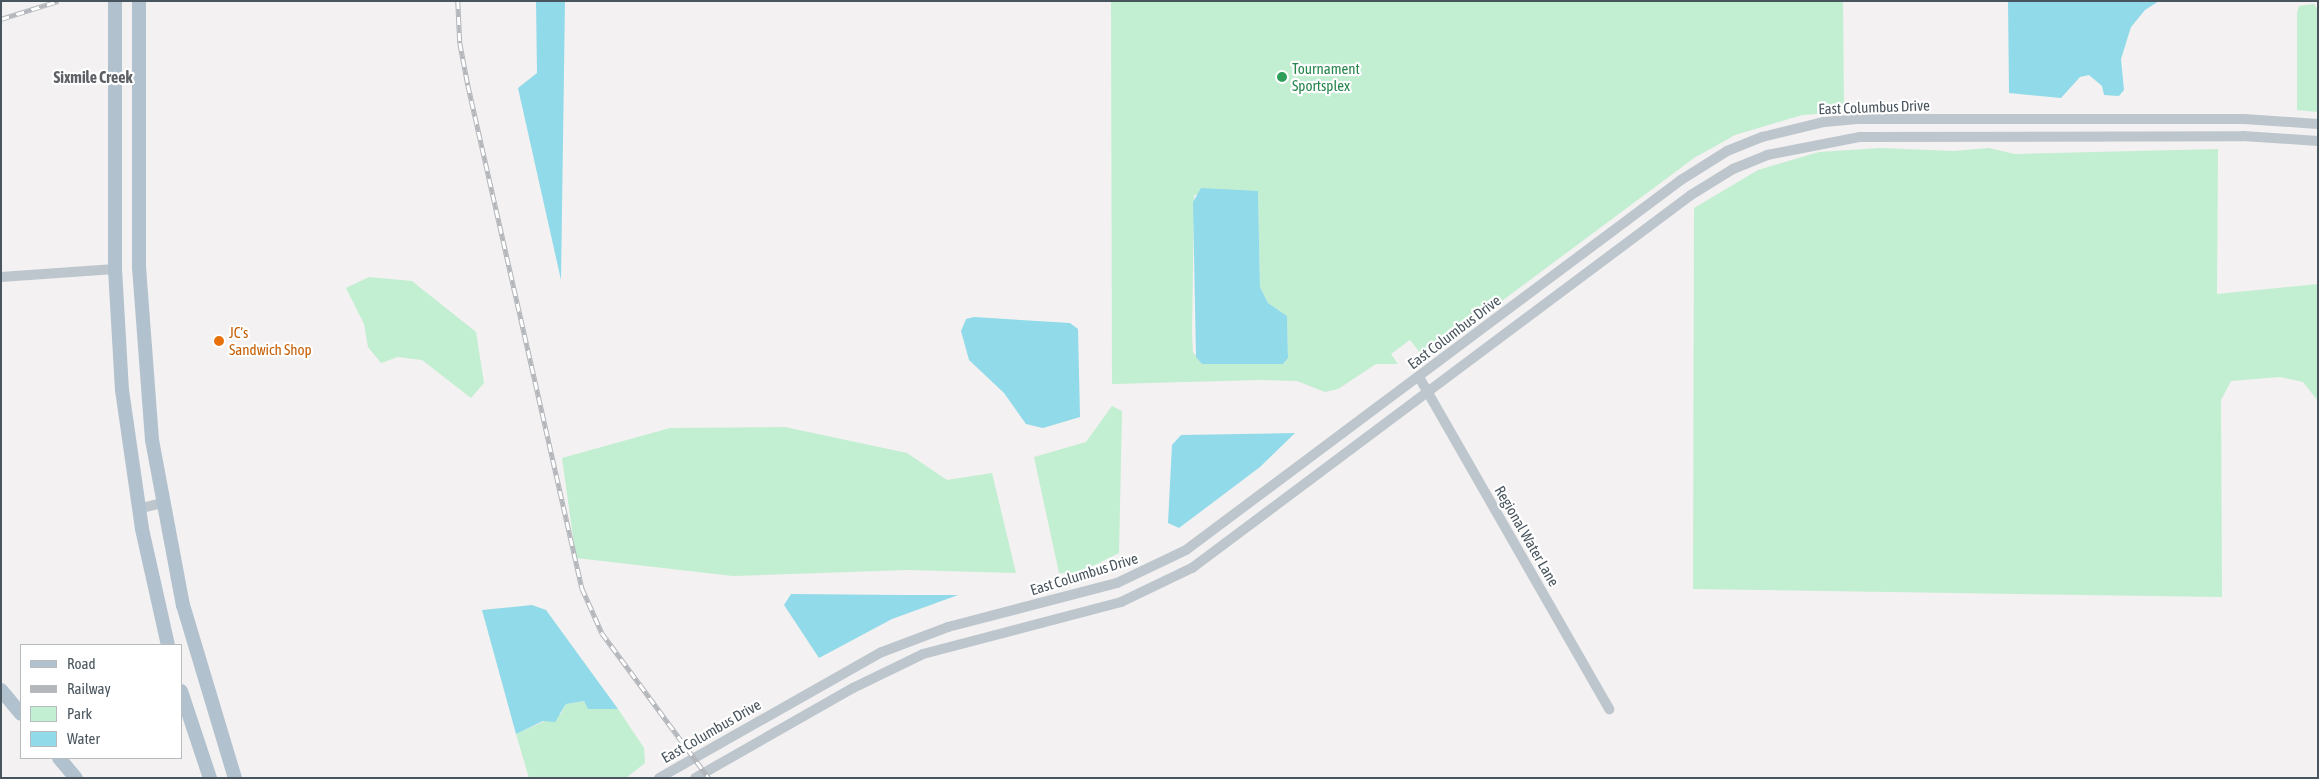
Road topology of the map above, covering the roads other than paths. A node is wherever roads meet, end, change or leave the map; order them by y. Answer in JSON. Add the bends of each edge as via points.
{"nodes":[{"id":1,"x":115,"y":1,"type":"edge"},
{"id":2,"x":139,"y":1,"type":"edge"},
{"id":3,"x":2244,"y":120,"type":"junction"},
{"id":4,"x":2318,"y":124,"type":"edge"},
{"id":5,"x":2243,"y":136,"type":"junction"},
{"id":6,"x":2318,"y":141,"type":"edge"},
{"id":7,"x":115,"y":269,"type":"junction"},
{"id":8,"x":1,"y":277,"type":"edge"},
{"id":9,"x":1418,"y":377,"type":"junction"},
{"id":10,"x":1428,"y":393,"type":"junction"},
{"id":11,"x":162,"y":503,"type":"junction"},
{"id":12,"x":138,"y":509,"type":"junction"},
{"id":13,"x":1048,"y":602,"type":"junction"},
{"id":14,"x":1053,"y":620,"type":"junction"},
{"id":15,"x":168,"y":644,"type":"edge"},
{"id":16,"x":1,"y":690,"type":"edge"},
{"id":17,"x":182,"y":694,"type":"edge"},
{"id":18,"x":1609,"y":709,"type":"dead end"},
{"id":19,"x":20,"y":713,"type":"edge"},
{"id":20,"x":223,"y":743,"type":"junction"},
{"id":21,"x":200,"y":752,"type":"junction"},
{"id":22,"x":60,"y":759,"type":"edge"},
{"id":23,"x":76,"y":778,"type":"edge"},
{"id":24,"x":210,"y":778,"type":"edge"},
{"id":25,"x":235,"y":778,"type":"edge"},
{"id":26,"x":659,"y":778,"type":"edge"},
{"id":27,"x":695,"y":778,"type":"edge"}],
"edges":[{"from":1,"to":7,"type":"main road"},
{"from":2,"to":11,"type":"main road","via":[[141,319]]},
{"from":3,"to":4,"type":"street","name":"East Columbus Drive"},
{"from":3,"to":5,"type":"street"},
{"from":3,"to":9,"type":"street","name":"East Columbus Drive","via":[[1860,120],[1824,122],[1762,137],[1727,151],[1681,180]]},
{"from":5,"to":6,"type":"street","name":"East Columbus Drive"},
{"from":5,"to":10,"type":"street","name":"East Columbus Drive","via":[[1860,137],[1768,155],[1733,169],[1691,195]]},
{"from":7,"to":8,"type":"street"},
{"from":7,"to":12,"type":"main road","via":[[122,390]]},
{"from":9,"to":10,"type":"street","name":"Regional Water Lane"},
{"from":9,"to":13,"type":"street","name":"East Columbus Drive","via":[[1186,550],[1117,583]]},
{"from":10,"to":14,"type":"street","name":"East Columbus Drive","via":[[1192,568],[1121,602]]},
{"from":10,"to":18,"type":"street","name":"Regional Water Lane"},
{"from":11,"to":12,"type":"street"},
{"from":11,"to":20,"type":"main road","via":[[183,605]]},
{"from":12,"to":15,"type":"main road"},
{"from":13,"to":14,"type":"street"},
{"from":13,"to":26,"type":"street","name":"East Columbus Drive","via":[[948,627],[882,652]]},
{"from":14,"to":27,"type":"street","name":"East Columbus Drive","via":[[923,654]]},
{"from":16,"to":19,"type":"main road"},
{"from":17,"to":21,"type":"main road"},
{"from":20,"to":21,"type":"main road"},
{"from":20,"to":25,"type":"main road"},
{"from":21,"to":24,"type":"main road"},
{"from":22,"to":23,"type":"main road"}]}
